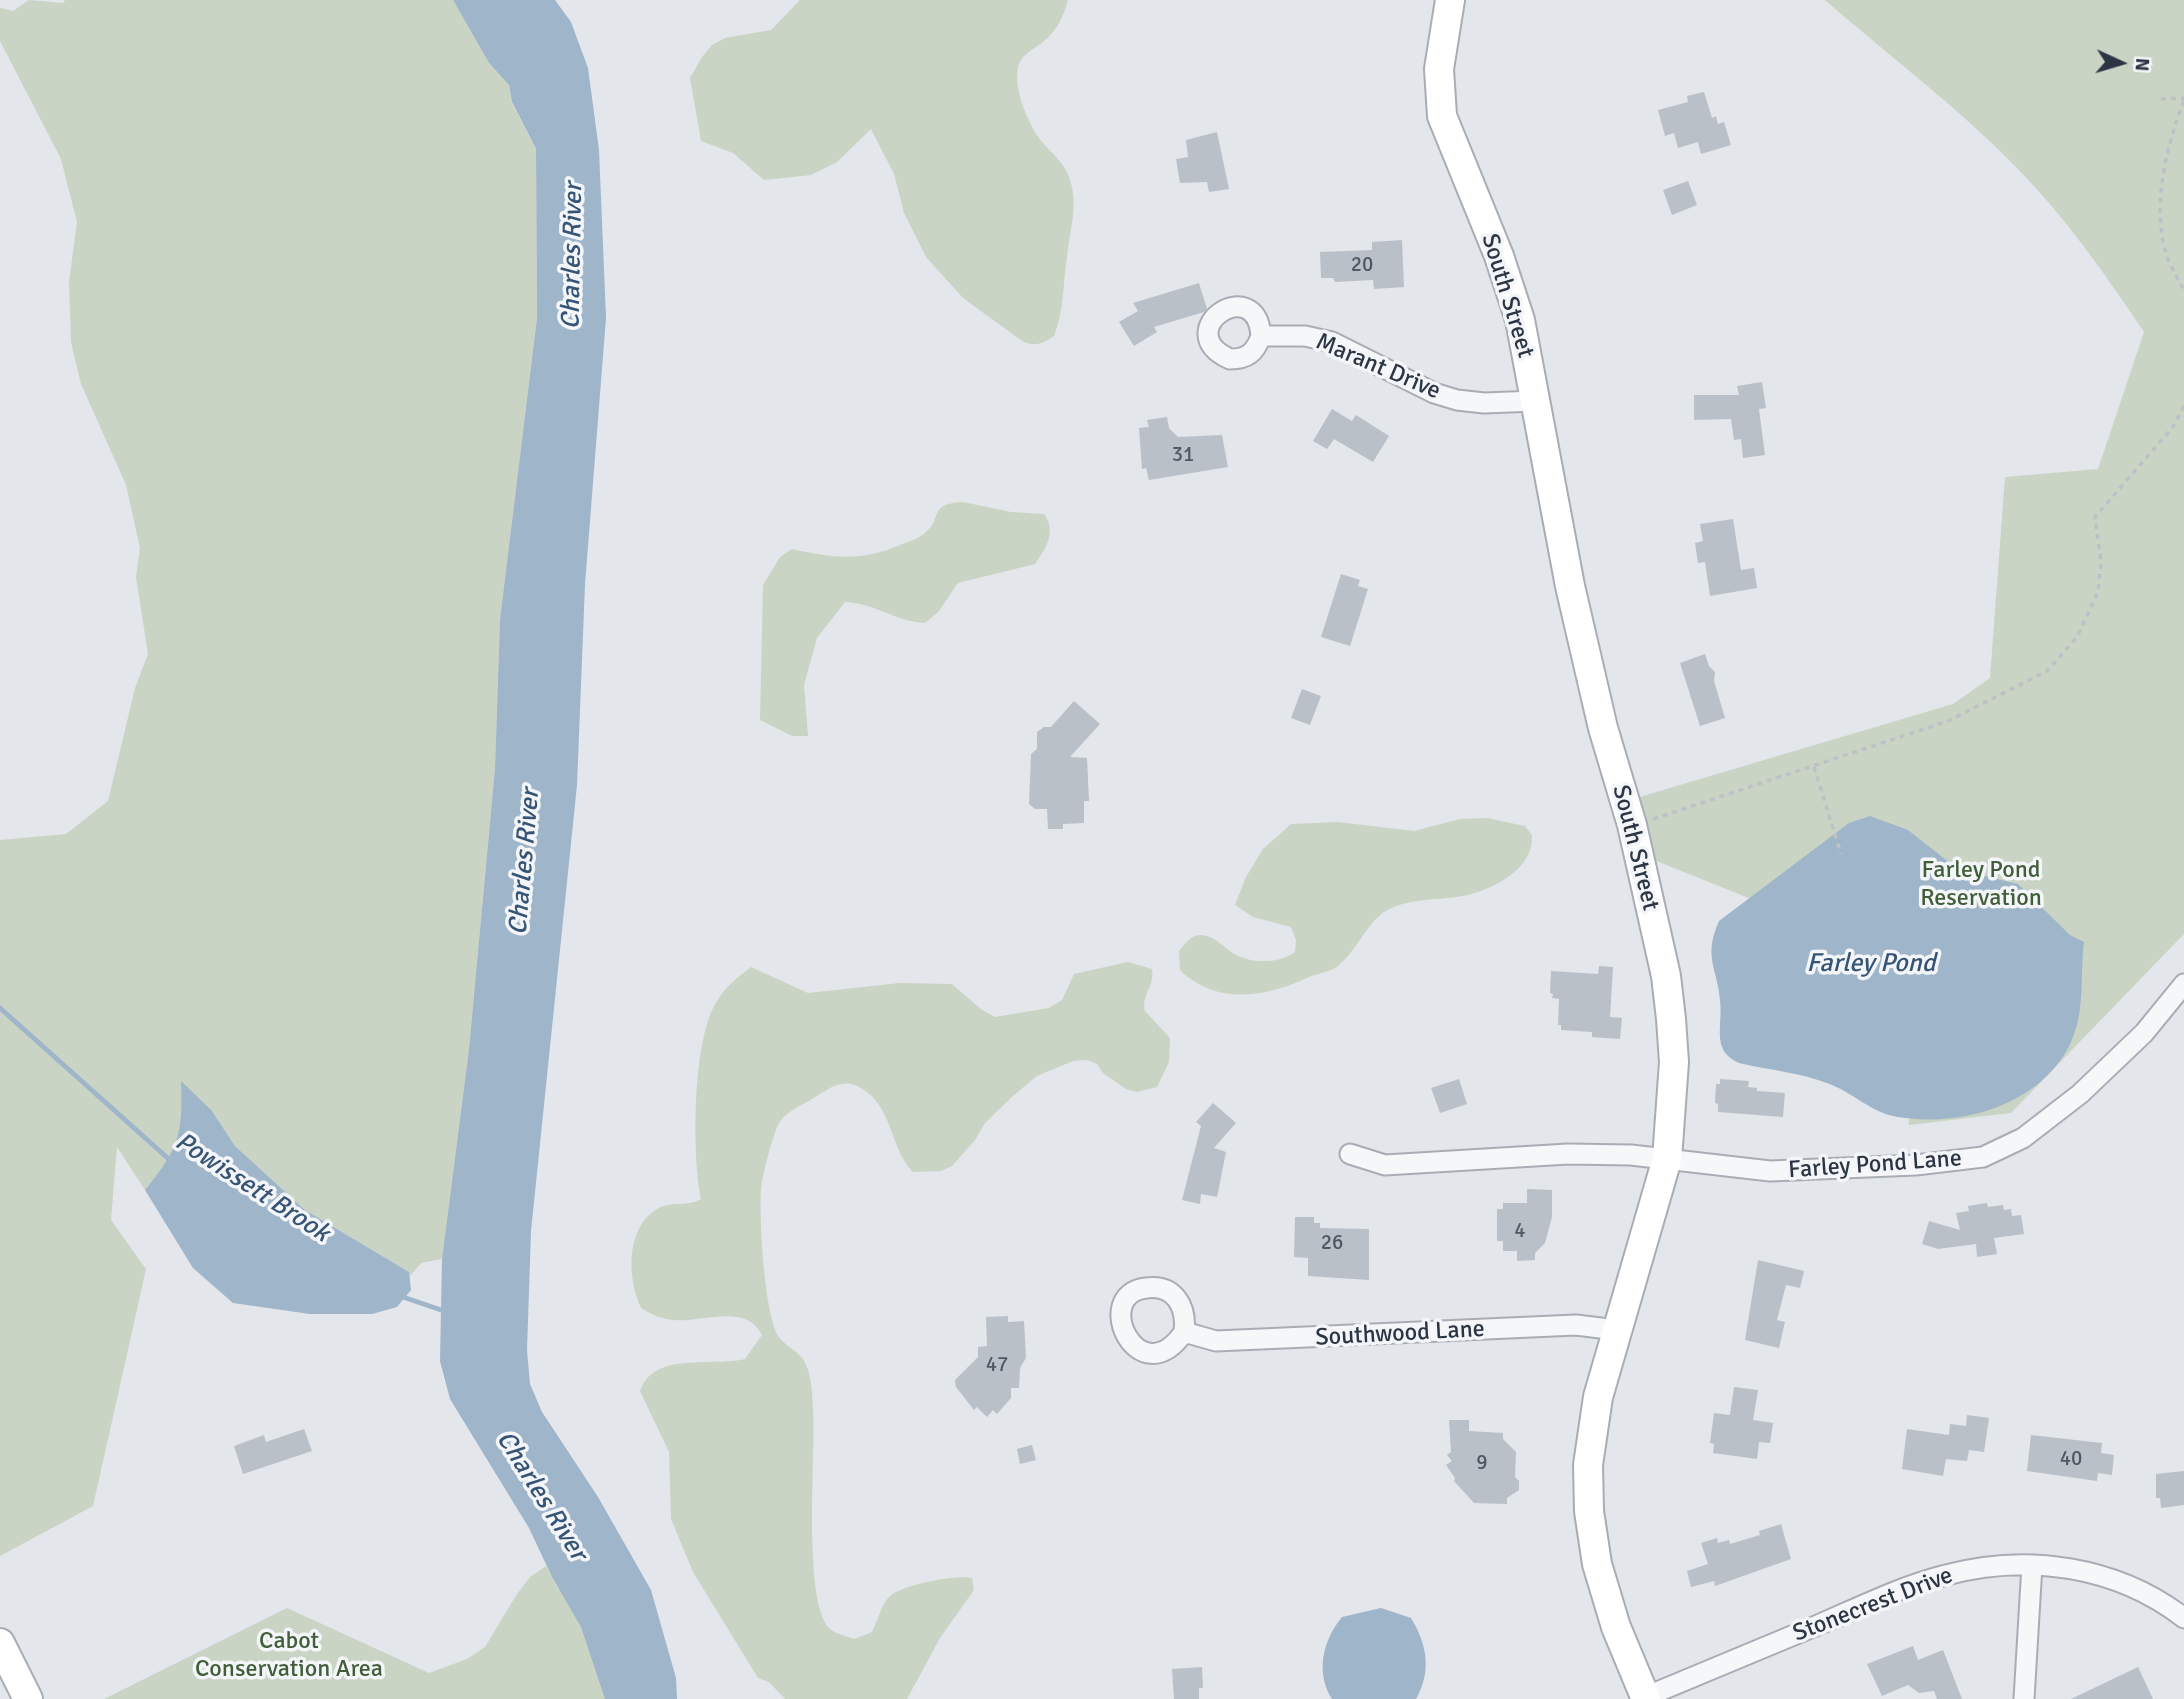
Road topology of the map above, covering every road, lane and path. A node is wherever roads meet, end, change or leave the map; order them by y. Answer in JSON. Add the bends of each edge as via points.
{"nodes":[{"id":1,"x":1450,"y":0,"type":"edge"},
{"id":2,"x":2161,"y":99,"type":"dead end"},
{"id":3,"x":2184,"y":99,"type":"edge"},
{"id":4,"x":2184,"y":290,"type":"edge"},
{"id":5,"x":1261,"y":336,"type":"dead end"},
{"id":6,"x":1536,"y":401,"type":"junction"},
{"id":7,"x":2184,"y":406,"type":"edge"},
{"id":8,"x":1814,"y":767,"type":"junction"},
{"id":9,"x":1632,"y":825,"type":"junction"},
{"id":10,"x":1841,"y":855,"type":"dead end"},
{"id":11,"x":2184,"y":984,"type":"edge"},
{"id":12,"x":1350,"y":1154,"type":"dead end"},
{"id":13,"x":1667,"y":1159,"type":"junction"},
{"id":14,"x":1617,"y":1330,"type":"junction"},
{"id":15,"x":1184,"y":1332,"type":"dead end"},
{"id":16,"x":2032,"y":1565,"type":"junction"},
{"id":17,"x":2184,"y":1618,"type":"edge"},
{"id":18,"x":0,"y":1643,"type":"edge"},
{"id":19,"x":27,"y":1696,"type":"edge"},
{"id":20,"x":1646,"y":1698,"type":"edge"},
{"id":21,"x":2024,"y":1699,"type":"edge"}],
"edges":[{"from":1,"to":6,"type":"street","name":"South Street","via":[[1439,69],[1442,116],[1499,256],[1520,320]]},
{"from":2,"to":3,"type":"path"},
{"from":3,"to":4,"type":"path","via":[[2170,140],[2162,213],[2167,256]]},
{"from":5,"to":6,"type":"street","name":"Marant Drive","via":[[1326,340],[1457,400]]},
{"from":6,"to":9,"type":"street","name":"South Street","via":[[1584,647]]},
{"from":7,"to":8,"type":"path","via":[[2174,427],[2095,517],[2101,562],[2098,592],[2077,637],[2054,666],[1963,715]]},
{"from":8,"to":9,"type":"path"},
{"from":8,"to":10,"type":"path"},
{"from":9,"to":13,"type":"street","name":"South Street","via":[[1666,976],[1671,1019],[1674,1074]]},
{"from":11,"to":13,"type":"street","name":"Farley Pond Lane","via":[[2144,1033],[2080,1094],[2023,1138],[1983,1157],[1916,1165],[1770,1171]]},
{"from":12,"to":13,"type":"street","via":[[1385,1165],[1568,1154]]},
{"from":13,"to":14,"type":"street","name":"South Street"},
{"from":14,"to":15,"type":"street","name":"Southwood Lane","via":[[1581,1325],[1240,1342]]},
{"from":14,"to":20,"type":"street","name":"South Street","via":[[1590,1437],[1589,1511],[1605,1594]]},
{"from":16,"to":17,"type":"street","name":"Stonecrest Drive","via":[[2101,1575],[2143,1592]]},
{"from":16,"to":20,"type":"street","name":"Stonecrest Drive","via":[[1988,1566],[1912,1586]]},
{"from":16,"to":21,"type":"street"},
{"from":18,"to":19,"type":"street"}]}
